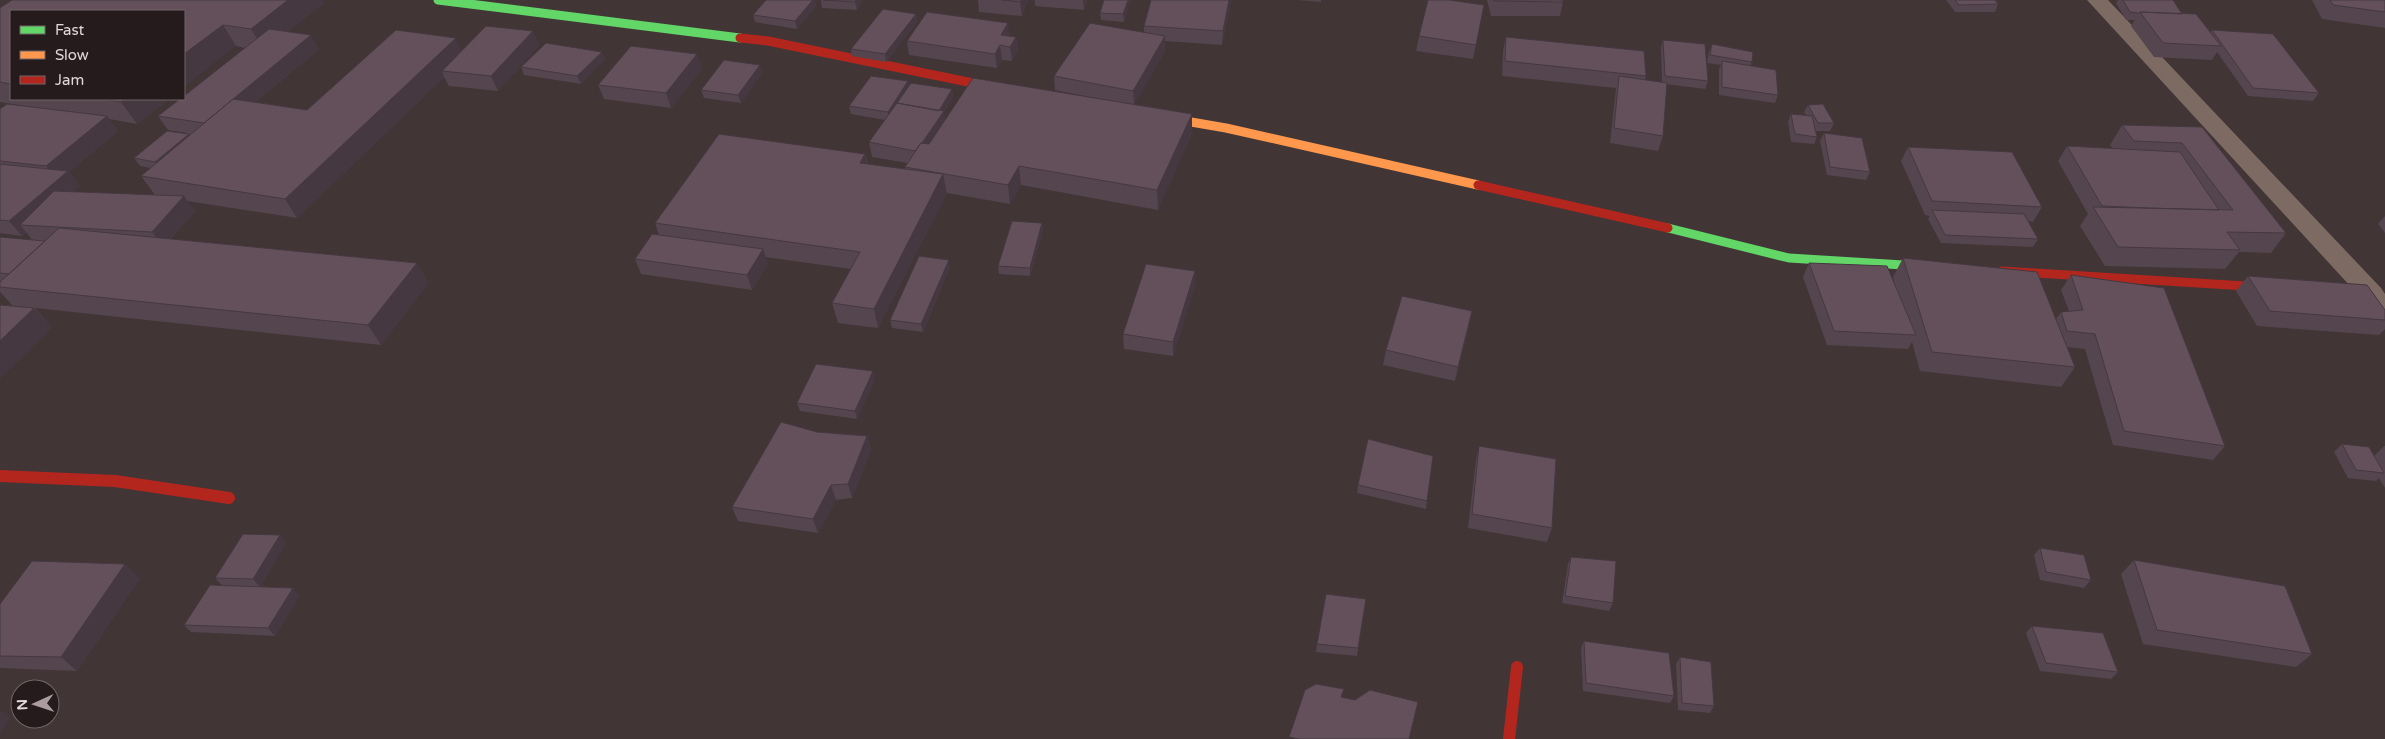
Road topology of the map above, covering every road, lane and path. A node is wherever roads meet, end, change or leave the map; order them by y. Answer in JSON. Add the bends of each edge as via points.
{"nodes":[{"id":1,"x":438,"y":0,"type":"edge"},
{"id":2,"x":2097,"y":0,"type":"edge"},
{"id":3,"x":1014,"y":91,"type":"edge"},
{"id":4,"x":1149,"y":115,"type":"edge"},
{"id":5,"x":1947,"y":268,"type":"edge"},
{"id":6,"x":1986,"y":270,"type":"edge"},
{"id":7,"x":2293,"y":289,"type":"edge"},
{"id":8,"x":2385,"y":315,"type":"edge"},
{"id":9,"x":0,"y":476,"type":"edge"},
{"id":10,"x":229,"y":498,"type":"dead end"},
{"id":11,"x":1517,"y":667,"type":"dead end"},
{"id":12,"x":1509,"y":739,"type":"edge"}],
"edges":[{"from":1,"to":3,"type":"street","via":[[768,41]]},
{"from":2,"to":8,"type":"street"},
{"from":4,"to":5,"type":"street","via":[[1226,128],[1649,223],[1789,258]]},
{"from":6,"to":7,"type":"street"},
{"from":9,"to":10,"type":"street","via":[[43,475],[175,487]]},
{"from":11,"to":12,"type":"street"}]}
